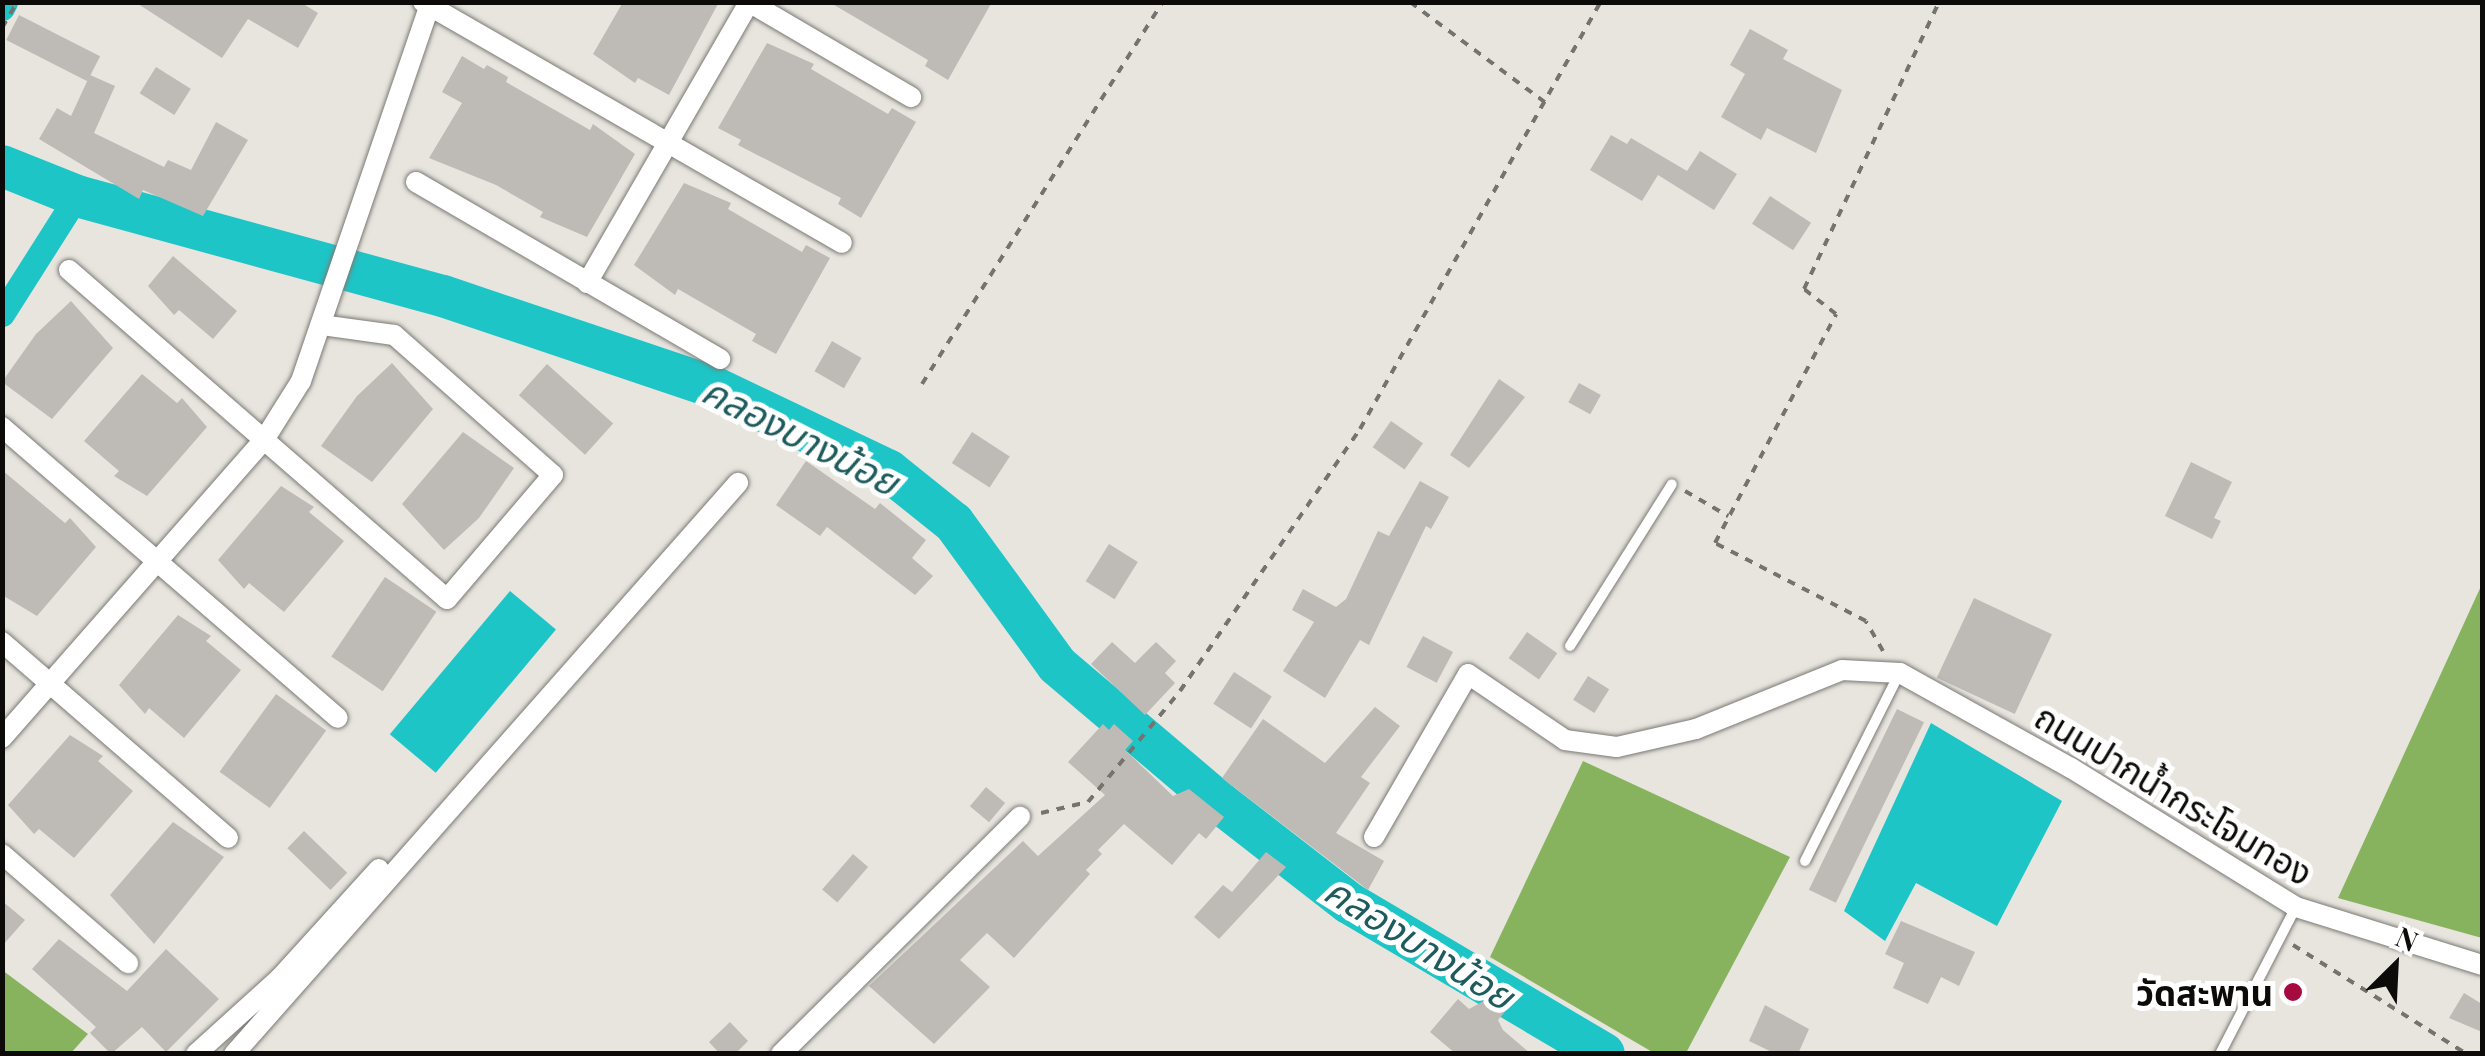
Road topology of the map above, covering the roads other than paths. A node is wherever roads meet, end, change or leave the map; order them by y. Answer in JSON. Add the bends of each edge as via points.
{"nodes":[{"id":1,"x":749,"y":2,"type":"edge"},
{"id":2,"x":429,"y":4,"type":"edge"},
{"id":3,"x":912,"y":96,"type":"dead end"},
{"id":4,"x":668,"y":142,"type":"junction"},
{"id":5,"x":416,"y":182,"type":"dead end"},
{"id":6,"x":842,"y":243,"type":"dead end"},
{"id":7,"x":69,"y":270,"type":"dead end"},
{"id":8,"x":586,"y":283,"type":"junction"},
{"id":9,"x":321,"y":325,"type":"junction"},
{"id":10,"x":720,"y":359,"type":"dead end"},
{"id":11,"x":2,"y":427,"type":"edge"},
{"id":12,"x":264,"y":440,"type":"junction"},
{"id":13,"x":738,"y":483,"type":"dead end"},
{"id":14,"x":1672,"y":484,"type":"road end"},
{"id":15,"x":156,"y":562,"type":"junction"},
{"id":16,"x":2,"y":642,"type":"edge"},
{"id":17,"x":1570,"y":646,"type":"dead end"},
{"id":18,"x":1900,"y":673,"type":"junction"},
{"id":19,"x":49,"y":683,"type":"junction"},
{"id":20,"x":338,"y":718,"type":"dead end"},
{"id":21,"x":2,"y":738,"type":"edge"},
{"id":22,"x":1020,"y":817,"type":"road end"},
{"id":23,"x":228,"y":838,"type":"dead end"},
{"id":24,"x":1374,"y":838,"type":"dead end"},
{"id":25,"x":2,"y":854,"type":"edge"},
{"id":26,"x":1805,"y":861,"type":"dead end"},
{"id":27,"x":380,"y":868,"type":"dead end"},
{"id":28,"x":2296,"y":908,"type":"junction"},
{"id":29,"x":128,"y":962,"type":"dead end"},
{"id":30,"x":2482,"y":965,"type":"edge"},
{"id":31,"x":196,"y":1054,"type":"edge"},
{"id":32,"x":234,"y":1054,"type":"edge"},
{"id":33,"x":781,"y":1054,"type":"edge"},
{"id":34,"x":2220,"y":1054,"type":"edge"}],
"edges":[{"from":1,"to":3,"type":"street"},
{"from":1,"to":4,"type":"street"},
{"from":2,"to":4,"type":"street"},
{"from":2,"to":9,"type":"street"},
{"from":4,"to":6,"type":"street"},
{"from":4,"to":8,"type":"street"},
{"from":5,"to":8,"type":"street"},
{"from":7,"to":12,"type":"street"},
{"from":8,"to":10,"type":"street"},
{"from":9,"to":12,"type":"street","via":[[301,381]]},
{"from":9,"to":12,"type":"street","via":[[394,335],[553,475],[448,598]]},
{"from":11,"to":15,"type":"street"},
{"from":12,"to":15,"type":"street"},
{"from":13,"to":32,"type":"street"},
{"from":14,"to":17,"type":"lane"},
{"from":15,"to":19,"type":"street"},
{"from":15,"to":20,"type":"street"},
{"from":16,"to":19,"type":"street"},
{"from":18,"to":24,"type":"street","via":[[1842,670],[1696,730],[1617,747],[1565,740],[1468,674]]},
{"from":18,"to":26,"type":"lane"},
{"from":18,"to":28,"type":"street","name":"ถนนปากน้ำกระโจมทอง","via":[[2071,768]]},
{"from":19,"to":21,"type":"street"},
{"from":19,"to":23,"type":"street"},
{"from":22,"to":33,"type":"street"},
{"from":25,"to":29,"type":"street"},
{"from":27,"to":31,"type":"street","via":[[280,978]]},
{"from":28,"to":30,"type":"street","name":"ถนนปากน้ำกระโจมทอง"},
{"from":28,"to":34,"type":"lane"}]}
